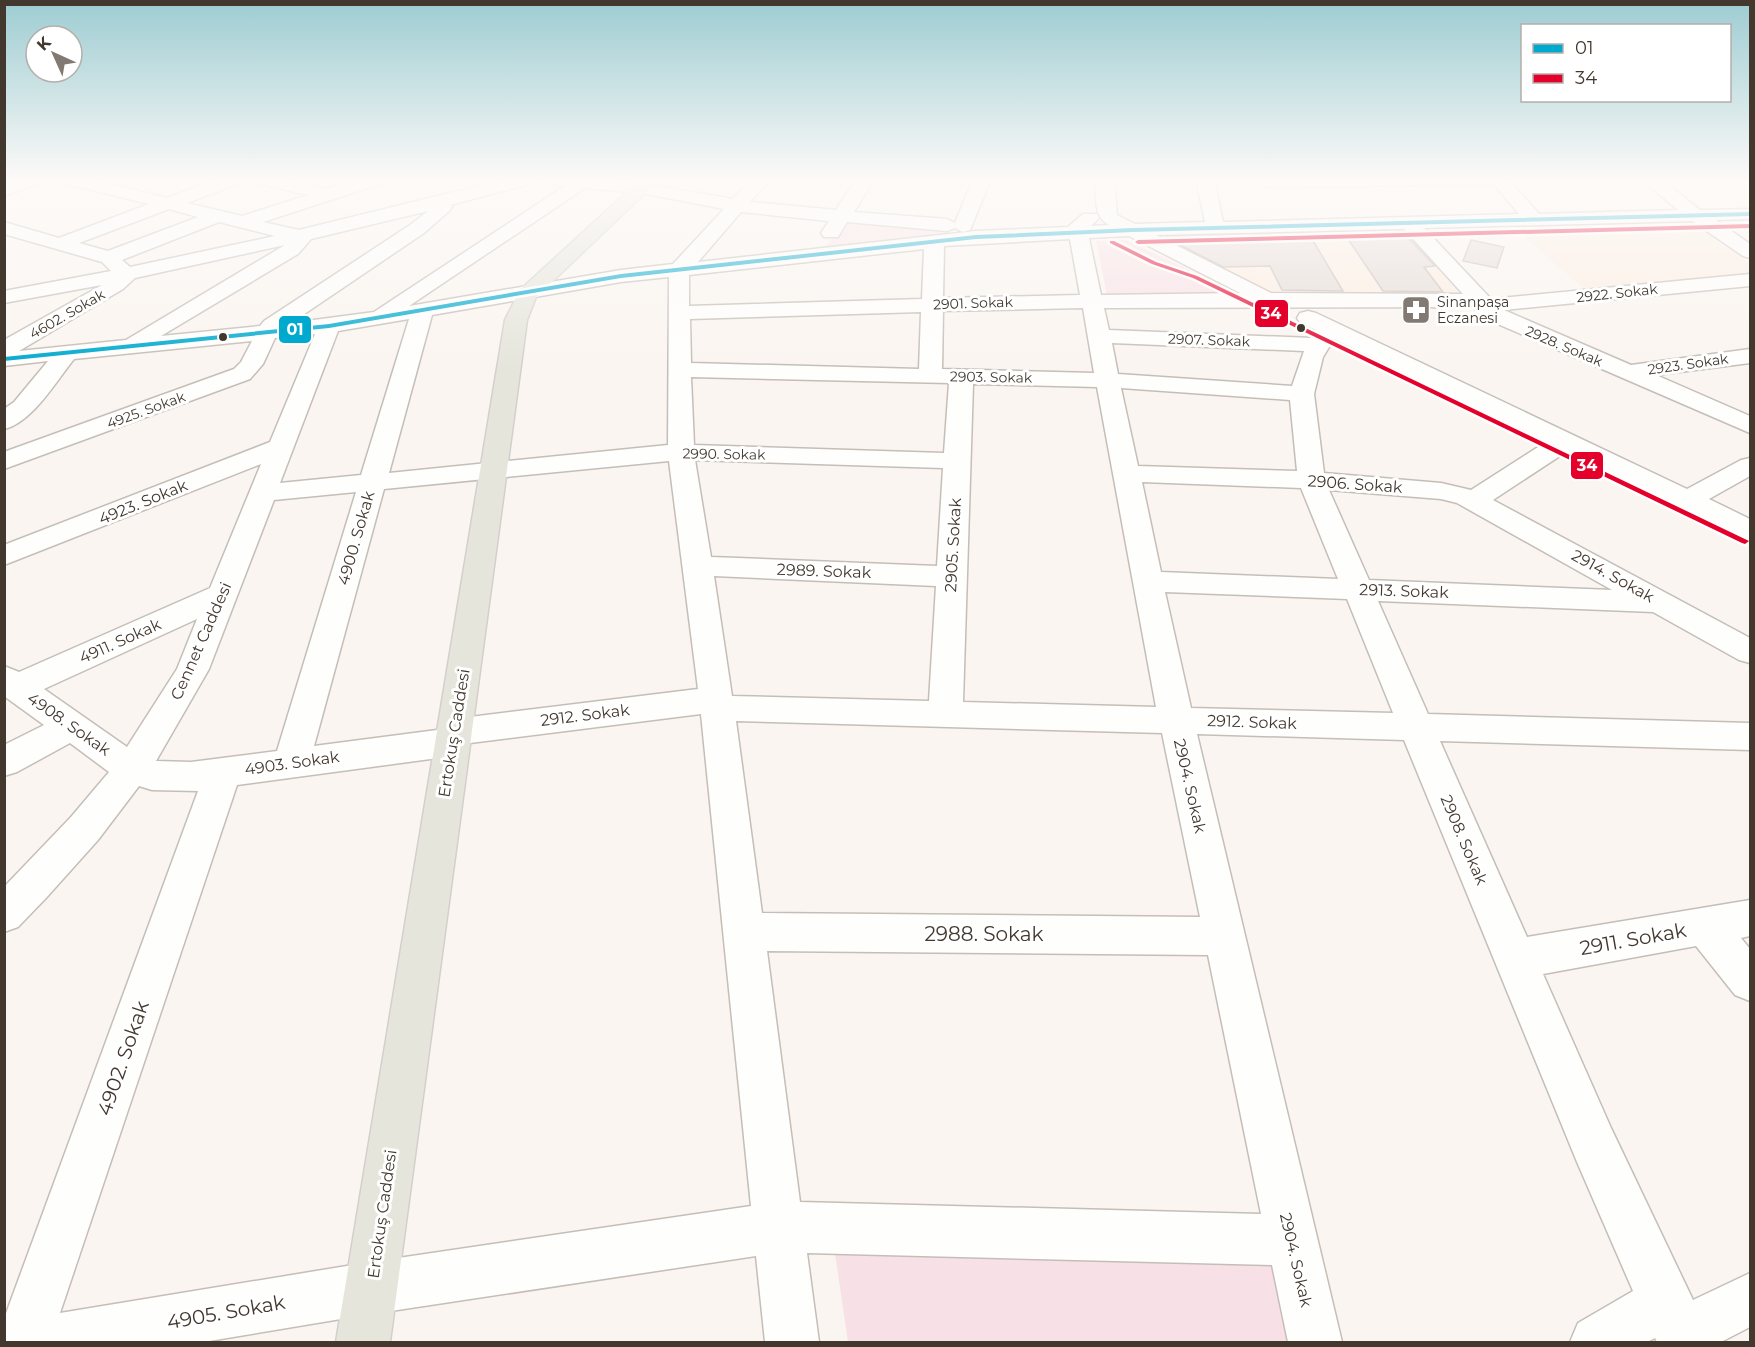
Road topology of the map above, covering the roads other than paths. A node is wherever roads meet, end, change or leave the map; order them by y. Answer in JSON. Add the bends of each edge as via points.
{"nodes":[{"id":1,"x":934,"y":241,"type":"edge"},
{"id":2,"x":52,"y":242,"type":"edge"},
{"id":3,"x":65,"y":242,"type":"edge"},
{"id":4,"x":150,"y":242,"type":"edge"},
{"id":5,"x":280,"y":242,"type":"edge"},
{"id":6,"x":299,"y":242,"type":"edge"},
{"id":7,"x":397,"y":242,"type":"edge"},
{"id":8,"x":492,"y":242,"type":"edge"},
{"id":9,"x":583,"y":242,"type":"edge"},
{"id":10,"x":705,"y":242,"type":"edge"},
{"id":11,"x":826,"y":242,"type":"edge"},
{"id":12,"x":926,"y":242,"type":"edge"},
{"id":13,"x":1084,"y":242,"type":"edge"},
{"id":14,"x":1143,"y":242,"type":"edge"},
{"id":15,"x":1425,"y":242,"type":"edge"},
{"id":16,"x":1732,"y":242,"type":"edge"},
{"id":17,"x":59,"y":244,"type":"junction"},
{"id":18,"x":1750,"y":252,"type":"edge"},
{"id":19,"x":818,"y":254,"type":"junction"},
{"id":20,"x":109,"y":258,"type":"junction"},
{"id":21,"x":680,"y":269,"type":"junction"},
{"id":22,"x":127,"y":275,"type":"junction"},
{"id":23,"x":1750,"y":280,"type":"edge"},
{"id":24,"x":527,"y":294,"type":"junction"},
{"id":25,"x":5,"y":297,"type":"edge"},
{"id":26,"x":1267,"y":298,"type":"junction"},
{"id":27,"x":1092,"y":300,"type":"junction"},
{"id":28,"x":1481,"y":304,"type":"junction"},
{"id":29,"x":932,"y":305,"type":"junction"},
{"id":30,"x":422,"y":312,"type":"junction"},
{"id":31,"x":678,"y":312,"type":"junction"},
{"id":32,"x":375,"y":319,"type":"junction"},
{"id":33,"x":329,"y":326,"type":"junction"},
{"id":34,"x":266,"y":333,"type":"junction"},
{"id":35,"x":1099,"y":336,"type":"junction"},
{"id":36,"x":1324,"y":337,"type":"junction"},
{"id":37,"x":128,"y":347,"type":"junction"},
{"id":38,"x":4,"y":350,"type":"edge"},
{"id":39,"x":67,"y":353,"type":"junction"},
{"id":40,"x":1750,"y":356,"type":"edge"},
{"id":41,"x":4,"y":359,"type":"edge"},
{"id":42,"x":679,"y":370,"type":"junction"},
{"id":43,"x":1626,"y":372,"type":"junction"},
{"id":44,"x":930,"y":376,"type":"junction"},
{"id":45,"x":961,"y":376,"type":"junction"},
{"id":46,"x":1108,"y":380,"type":"junction"},
{"id":47,"x":1302,"y":394,"type":"junction"},
{"id":48,"x":4,"y":422,"type":"edge"},
{"id":49,"x":1750,"y":425,"type":"edge"},
{"id":50,"x":1565,"y":441,"type":"junction"},
{"id":51,"x":281,"y":447,"type":"junction"},
{"id":52,"x":681,"y":452,"type":"junction"},
{"id":53,"x":4,"y":461,"type":"edge"},
{"id":54,"x":957,"y":461,"type":"junction"},
{"id":55,"x":1750,"y":466,"type":"edge"},
{"id":56,"x":493,"y":471,"type":"junction"},
{"id":57,"x":1126,"y":474,"type":"junction"},
{"id":58,"x":1311,"y":480,"type":"junction"},
{"id":59,"x":373,"y":482,"type":"junction"},
{"id":60,"x":262,"y":493,"type":"junction"},
{"id":61,"x":1475,"y":500,"type":"junction"},
{"id":62,"x":1687,"y":500,"type":"junction"},
{"id":63,"x":1750,"y":530,"type":"edge"},
{"id":64,"x":4,"y":556,"type":"edge"},
{"id":65,"x":697,"y":566,"type":"junction"},
{"id":66,"x":951,"y":577,"type":"junction"},
{"id":67,"x":1148,"y":581,"type":"junction"},
{"id":68,"x":1358,"y":590,"type":"junction"},
{"id":69,"x":222,"y":595,"type":"junction"},
{"id":70,"x":1660,"y":602,"type":"junction"},
{"id":71,"x":1750,"y":652,"type":"edge"},
{"id":72,"x":11,"y":683,"type":"edge"},
{"id":73,"x":717,"y":703,"type":"junction"},
{"id":74,"x":945,"y":714,"type":"junction"},
{"id":75,"x":1176,"y":720,"type":"junction"},
{"id":76,"x":72,"y":726,"type":"junction"},
{"id":77,"x":1416,"y":727,"type":"junction"},
{"id":78,"x":1750,"y":736,"type":"edge"},
{"id":79,"x":453,"y":737,"type":"junction"},
{"id":80,"x":4,"y":762,"type":"edge"},
{"id":81,"x":291,"y":764,"type":"junction"},
{"id":82,"x":133,"y":770,"type":"junction"},
{"id":83,"x":223,"y":773,"type":"junction"},
{"id":84,"x":4,"y":914,"type":"edge"},
{"id":85,"x":1750,"y":918,"type":"edge"},
{"id":86,"x":1705,"y":926,"type":"junction"},
{"id":87,"x":744,"y":932,"type":"junction"},
{"id":88,"x":1224,"y":936,"type":"junction"},
{"id":89,"x":1515,"y":960,"type":"junction"},
{"id":90,"x":1750,"y":981,"type":"edge"},
{"id":91,"x":778,"y":1227,"type":"junction"},
{"id":92,"x":1292,"y":1240,"type":"junction"},
{"id":93,"x":371,"y":1288,"type":"junction"},
{"id":94,"x":1750,"y":1299,"type":"edge"},
{"id":95,"x":1677,"y":1326,"type":"edge"},
{"id":96,"x":23,"y":1342,"type":"edge"},
{"id":97,"x":46,"y":1342,"type":"edge"},
{"id":98,"x":363,"y":1342,"type":"edge"},
{"id":99,"x":792,"y":1342,"type":"edge"},
{"id":100,"x":1315,"y":1342,"type":"edge"},
{"id":101,"x":1597,"y":1342,"type":"edge"}],
"edges":[{"from":1,"to":29,"type":"street"},
{"from":2,"to":17,"type":"street"},
{"from":3,"to":17,"type":"street"},
{"from":4,"to":20,"type":"street"},
{"from":5,"to":22,"type":"street"},
{"from":6,"to":37,"type":"street"},
{"from":7,"to":34,"type":"street","via":[[290,312]]},
{"from":8,"to":32,"type":"street"},
{"from":9,"to":24,"type":"main road","name":"Ertokuş Caddesi"},
{"from":10,"to":21,"type":"street"},
{"from":11,"to":19,"type":"street"},
{"from":12,"to":19,"type":"street"},
{"from":13,"to":27,"type":"street","name":"2904. Sokak"},
{"from":14,"to":26,"type":"street"},
{"from":15,"to":28,"type":"street","name":"2928. Sokak"},
{"from":16,"to":18,"type":"street"},
{"from":17,"to":20,"type":"street"},
{"from":19,"to":21,"type":"street"},
{"from":20,"to":22,"type":"street"},
{"from":21,"to":24,"type":"street"},
{"from":21,"to":31,"type":"street"},
{"from":22,"to":25,"type":"street"},
{"from":22,"to":38,"type":"street","name":"4602. Sokak"},
{"from":23,"to":28,"type":"street","name":"2922. Sokak"},
{"from":24,"to":30,"type":"street"},
{"from":24,"to":56,"type":"main road","name":"Ertokuş Caddesi","via":[[516,320]]},
{"from":26,"to":27,"type":"street","name":"2901. Sokak"},
{"from":26,"to":28,"type":"street","name":"2922. Sokak"},
{"from":26,"to":36,"type":"street"},
{"from":27,"to":29,"type":"street","name":"2901. Sokak"},
{"from":27,"to":35,"type":"street","name":"2904. Sokak"},
{"from":28,"to":43,"type":"street","name":"2928. Sokak","via":[[1503,320]]},
{"from":29,"to":31,"type":"street","name":"2901. Sokak"},
{"from":29,"to":44,"type":"street"},
{"from":30,"to":32,"type":"street"},
{"from":30,"to":59,"type":"street","name":"4900. Sokak"},
{"from":31,"to":42,"type":"street"},
{"from":32,"to":33,"type":"street"},
{"from":33,"to":34,"type":"street"},
{"from":33,"to":51,"type":"street","name":"Cennet Caddesi"},
{"from":34,"to":37,"type":"street"},
{"from":34,"to":53,"type":"street","name":"4925. Sokak","via":[[251,366],[242,374]]},
{"from":35,"to":36,"type":"street","name":"2907. Sokak"},
{"from":35,"to":46,"type":"street","name":"2904. Sokak"},
{"from":36,"to":47,"type":"street","name":"2908. Sokak","via":[[1307,368]]},
{"from":36,"to":50,"type":"street"},
{"from":37,"to":39,"type":"street"},
{"from":39,"to":41,"type":"street"},
{"from":39,"to":48,"type":"street","via":[[23,407]]},
{"from":40,"to":43,"type":"street","name":"2923. Sokak"},
{"from":42,"to":44,"type":"street","name":"2903. Sokak"},
{"from":42,"to":52,"type":"street"},
{"from":43,"to":49,"type":"street","name":"2928. Sokak"},
{"from":44,"to":45,"type":"street","name":"2903. Sokak"},
{"from":45,"to":46,"type":"street","name":"2903. Sokak"},
{"from":45,"to":54,"type":"street","name":"2905. Sokak"},
{"from":46,"to":47,"type":"street","name":"2903. Sokak"},
{"from":46,"to":57,"type":"street","name":"2904. Sokak"},
{"from":47,"to":58,"type":"street","name":"2908. Sokak"},
{"from":50,"to":61,"type":"street"},
{"from":50,"to":62,"type":"street"},
{"from":51,"to":60,"type":"street","name":"Cennet Caddesi"},
{"from":51,"to":64,"type":"street","name":"4923. Sokak"},
{"from":52,"to":54,"type":"street","name":"2990. Sokak"},
{"from":52,"to":56,"type":"street","name":"2990. Sokak"},
{"from":52,"to":65,"type":"street"},
{"from":54,"to":66,"type":"street","name":"2905. Sokak"},
{"from":55,"to":62,"type":"street"},
{"from":56,"to":59,"type":"street","name":"2990. Sokak"},
{"from":56,"to":79,"type":"main road","name":"Ertokuş Caddesi"},
{"from":57,"to":58,"type":"street","name":"2906. Sokak"},
{"from":57,"to":67,"type":"street","name":"2904. Sokak"},
{"from":58,"to":61,"type":"street","name":"2906. Sokak","via":[[1441,491]]},
{"from":58,"to":68,"type":"street","name":"2908. Sokak"},
{"from":59,"to":60,"type":"street","name":"2990. Sokak"},
{"from":59,"to":81,"type":"street","name":"4900. Sokak"},
{"from":60,"to":69,"type":"street","name":"Cennet Caddesi"},
{"from":61,"to":70,"type":"street","name":"2914. Sokak"},
{"from":62,"to":63,"type":"street"},
{"from":65,"to":66,"type":"street","name":"2989. Sokak"},
{"from":65,"to":73,"type":"street"},
{"from":66,"to":74,"type":"street","name":"2905. Sokak"},
{"from":67,"to":68,"type":"street","name":"2913. Sokak"},
{"from":67,"to":75,"type":"street","name":"2904. Sokak"},
{"from":68,"to":70,"type":"street","name":"2913. Sokak"},
{"from":68,"to":77,"type":"street","name":"2908. Sokak"},
{"from":69,"to":72,"type":"street","name":"4911. Sokak"},
{"from":69,"to":82,"type":"street","name":"Cennet Caddesi","via":[[193,669]]},
{"from":70,"to":71,"type":"street","name":"2914. Sokak"},
{"from":72,"to":76,"type":"street","name":"4908. Sokak"},
{"from":73,"to":74,"type":"street","name":"2912. Sokak"},
{"from":73,"to":79,"type":"street","name":"2912. Sokak"},
{"from":73,"to":87,"type":"street"},
{"from":74,"to":75,"type":"street","name":"2912. Sokak"},
{"from":75,"to":77,"type":"street","name":"2912. Sokak"},
{"from":75,"to":88,"type":"street","name":"2904. Sokak"},
{"from":76,"to":80,"type":"street"},
{"from":76,"to":82,"type":"street","name":"4908. Sokak"},
{"from":77,"to":78,"type":"street","name":"2912. Sokak"},
{"from":77,"to":89,"type":"street","name":"2908. Sokak"},
{"from":79,"to":81,"type":"street","name":"4903. Sokak"},
{"from":79,"to":93,"type":"main road","name":"Ertokuş Caddesi"},
{"from":81,"to":83,"type":"street","name":"4903. Sokak"},
{"from":82,"to":83,"type":"street","name":"4903. Sokak","via":[[170,777]]},
{"from":82,"to":84,"type":"street","name":"Cennet Caddesi","via":[[90,824]]},
{"from":83,"to":96,"type":"street","name":"4902. Sokak"},
{"from":85,"to":86,"type":"street","name":"2911. Sokak"},
{"from":86,"to":89,"type":"street","name":"2911. Sokak"},
{"from":86,"to":90,"type":"street"},
{"from":87,"to":88,"type":"street","name":"2988. Sokak"},
{"from":87,"to":91,"type":"street"},
{"from":88,"to":92,"type":"street","name":"2904. Sokak"},
{"from":89,"to":95,"type":"street","name":"2908. Sokak"},
{"from":91,"to":92,"type":"street","name":"4905. Sokak"},
{"from":91,"to":93,"type":"street","name":"4905. Sokak"},
{"from":91,"to":99,"type":"street"},
{"from":92,"to":100,"type":"street","name":"2904. Sokak"},
{"from":93,"to":97,"type":"street","name":"4905. Sokak"},
{"from":93,"to":98,"type":"main road","name":"Ertokuş Caddesi"},
{"from":94,"to":95,"type":"street"},
{"from":95,"to":101,"type":"street"}]}
